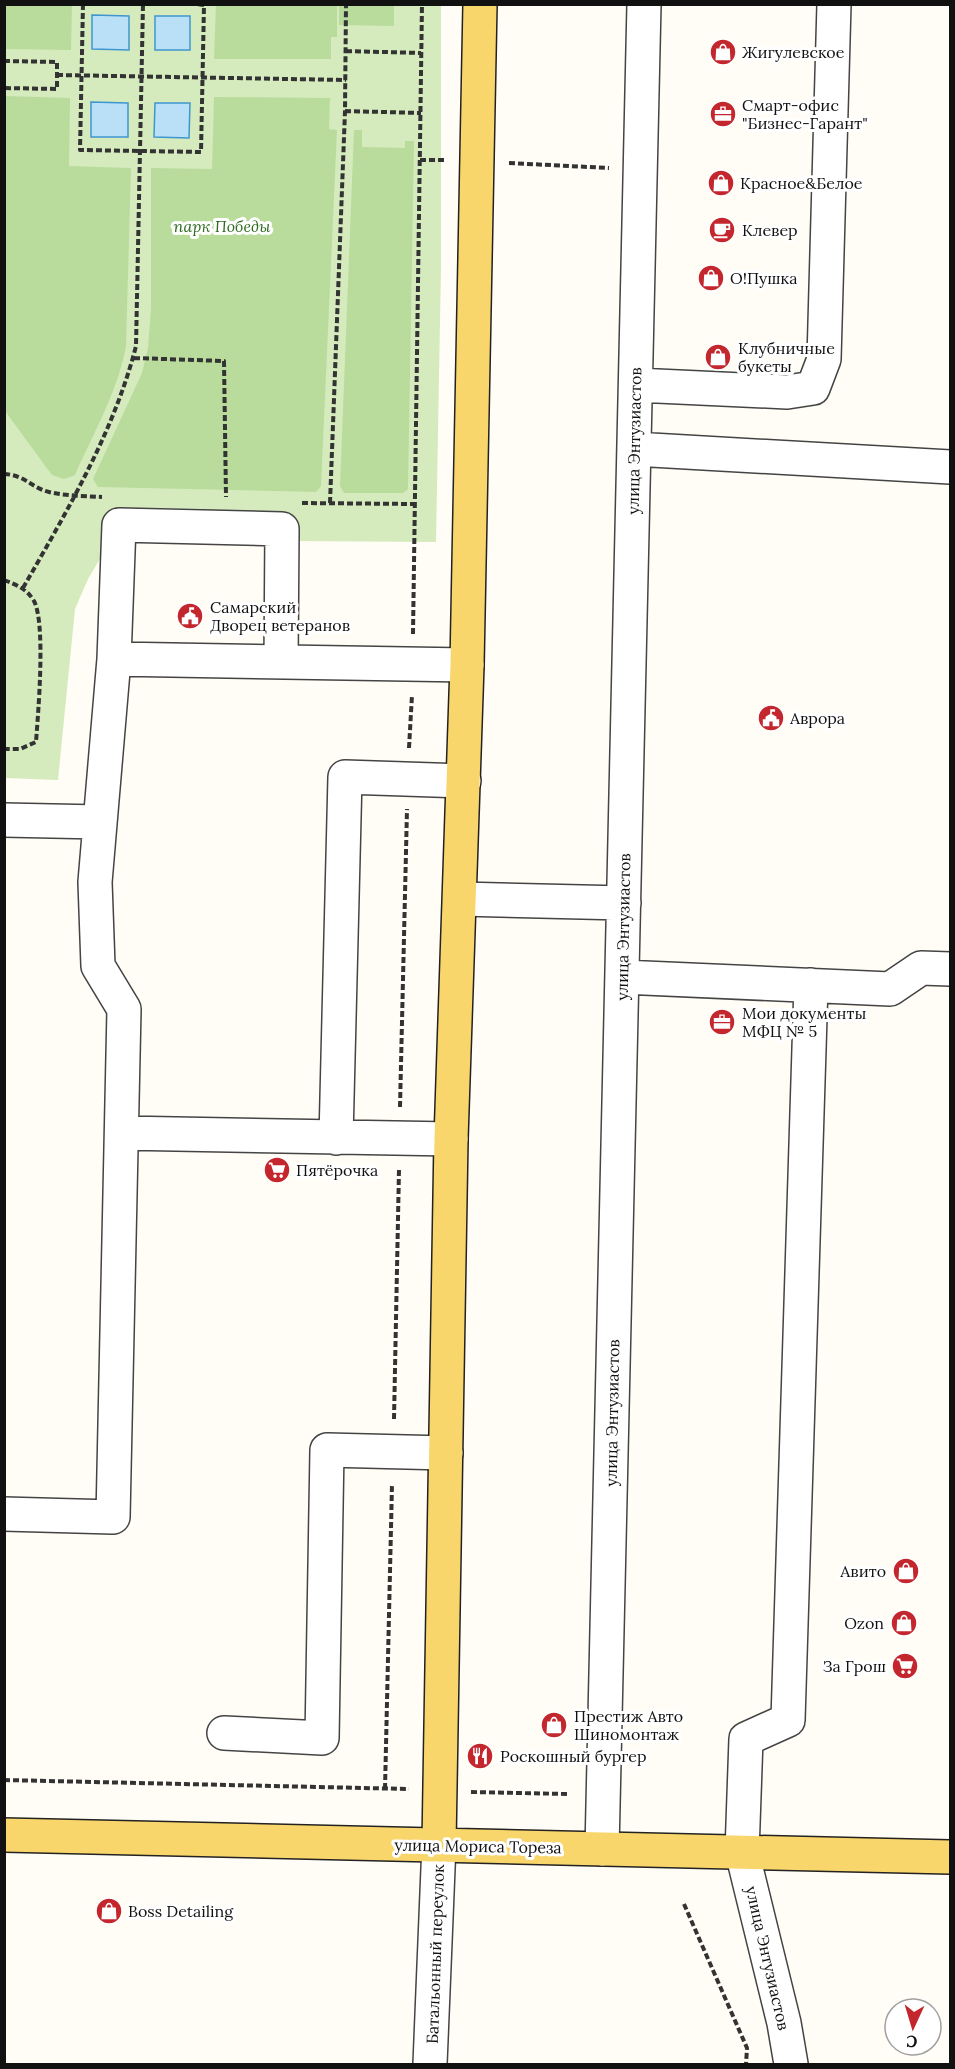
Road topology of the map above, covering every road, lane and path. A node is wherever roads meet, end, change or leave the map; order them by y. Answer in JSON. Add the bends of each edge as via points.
{"nodes":[{"id":1,"x":83,"y":4,"type":"edge"},
{"id":2,"x":143,"y":4,"type":"edge"},
{"id":3,"x":196,"y":4,"type":"edge"},
{"id":4,"x":346,"y":4,"type":"edge"},
{"id":5,"x":422,"y":4,"type":"edge"},
{"id":6,"x":480,"y":4,"type":"edge"},
{"id":7,"x":644,"y":4,"type":"edge"},
{"id":8,"x":834,"y":4,"type":"edge"},
{"id":9,"x":346,"y":51,"type":"junction"},
{"id":10,"x":421,"y":52,"type":"junction"},
{"id":11,"x":4,"y":61,"type":"edge"},
{"id":12,"x":57,"y":75,"type":"junction"},
{"id":13,"x":82,"y":76,"type":"junction"},
{"id":14,"x":142,"y":77,"type":"junction"},
{"id":15,"x":202,"y":78,"type":"junction"},
{"id":16,"x":346,"y":80,"type":"junction"},
{"id":17,"x":4,"y":88,"type":"edge"},
{"id":18,"x":345,"y":111,"type":"junction"},
{"id":19,"x":421,"y":113,"type":"junction"},
{"id":20,"x":141,"y":151,"type":"junction"},
{"id":21,"x":477,"y":161,"type":"junction"},
{"id":22,"x":640,"y":170,"type":"junction"},
{"id":23,"x":133,"y":357,"type":"junction"},
{"id":24,"x":636,"y":385,"type":"junction"},
{"id":25,"x":634,"y":449,"type":"junction"},
{"id":26,"x":951,"y":467,"type":"edge"},
{"id":27,"x":226,"y":501,"type":"dead end"},
{"id":28,"x":330,"y":503,"type":"dead end"},
{"id":29,"x":4,"y":580,"type":"edge"},
{"id":30,"x":23,"y":588,"type":"junction"},
{"id":31,"x":114,"y":659,"type":"junction"},
{"id":32,"x":281,"y":662,"type":"junction"},
{"id":33,"x":413,"y":664,"type":"junction"},
{"id":34,"x":467,"y":665,"type":"junction"},
{"id":35,"x":4,"y":749,"type":"edge"},
{"id":36,"x":408,"y":780,"type":"junction"},
{"id":37,"x":464,"y":782,"type":"junction"},
{"id":38,"x":4,"y":820,"type":"edge"},
{"id":39,"x":100,"y":822,"type":"junction"},
{"id":40,"x":460,"y":899,"type":"junction"},
{"id":41,"x":624,"y":903,"type":"junction"},
{"id":42,"x":951,"y":969,"type":"edge"},
{"id":43,"x":622,"y":977,"type":"junction"},
{"id":44,"x":811,"y":986,"type":"junction"},
{"id":45,"x":122,"y":1133,"type":"junction"},
{"id":46,"x":336,"y":1138,"type":"junction"},
{"id":47,"x":400,"y":1138,"type":"junction"},
{"id":48,"x":451,"y":1139,"type":"junction"},
{"id":49,"x":393,"y":1451,"type":"junction"},
{"id":50,"x":446,"y":1453,"type":"junction"},
{"id":51,"x":4,"y":1514,"type":"edge"},
{"id":52,"x":224,"y":1733,"type":"dead end"},
{"id":53,"x":4,"y":1780,"type":"edge"},
{"id":54,"x":385,"y":1789,"type":"junction"},
{"id":55,"x":411,"y":1789,"type":"dead end"},
{"id":56,"x":469,"y":1792,"type":"dead end"},
{"id":57,"x":567,"y":1794,"type":"dead end"},
{"id":58,"x":4,"y":1835,"type":"edge"},
{"id":59,"x":439,"y":1844,"type":"junction"},
{"id":60,"x":602,"y":1849,"type":"junction"},
{"id":61,"x":742,"y":1852,"type":"junction"},
{"id":62,"x":951,"y":1857,"type":"edge"},
{"id":63,"x":684,"y":1904,"type":"dead end"},
{"id":64,"x":430,"y":2064,"type":"edge"},
{"id":65,"x":746,"y":2064,"type":"edge"},
{"id":66,"x":790,"y":2064,"type":"edge"}],
"edges":[{"from":1,"to":13,"type":"path"},
{"from":2,"to":14,"type":"path"},
{"from":3,"to":15,"type":"path","via":[[204,5]]},
{"from":4,"to":9,"type":"path"},
{"from":5,"to":10,"type":"path"},
{"from":6,"to":21,"type":"main road"},
{"from":7,"to":22,"type":"street","name":"улица Энтузиастов"},
{"from":8,"to":24,"type":"street","via":[[824,359],[813,388],[788,392]]},
{"from":9,"to":10,"type":"path"},
{"from":9,"to":16,"type":"path"},
{"from":10,"to":19,"type":"path"},
{"from":11,"to":12,"type":"path","via":[[57,62]]},
{"from":12,"to":13,"type":"path"},
{"from":12,"to":17,"type":"path","via":[[57,89]]},
{"from":13,"to":14,"type":"path"},
{"from":13,"to":20,"type":"path","via":[[80,150]]},
{"from":14,"to":15,"type":"path"},
{"from":14,"to":20,"type":"path"},
{"from":15,"to":16,"type":"path"},
{"from":15,"to":20,"type":"path","via":[[201,152]]},
{"from":16,"to":18,"type":"path"},
{"from":18,"to":19,"type":"path"},
{"from":18,"to":28,"type":"path"},
{"from":19,"to":33,"type":"path"},
{"from":20,"to":23,"type":"path","via":[[138,310]]},
{"from":21,"to":22,"type":"path"},
{"from":21,"to":34,"type":"main road"},
{"from":22,"to":24,"type":"street","name":"улица Энтузиастов"},
{"from":23,"to":27,"type":"path","via":[[224,361]]},
{"from":23,"to":30,"type":"path","via":[[130,373],[76,496]]},
{"from":24,"to":25,"type":"street","name":"улица Энтузиастов"},
{"from":25,"to":26,"type":"street"},
{"from":25,"to":41,"type":"street","name":"улица Энтузиастов"},
{"from":29,"to":30,"type":"path"},
{"from":30,"to":35,"type":"path","via":[[35,603],[39,632],[36,742],[20,749]]},
{"from":31,"to":32,"type":"street"},
{"from":31,"to":32,"type":"street","via":[[118,525],[130,525],[282,529]]},
{"from":31,"to":39,"type":"street"},
{"from":32,"to":33,"type":"street"},
{"from":33,"to":34,"type":"street"},
{"from":33,"to":36,"type":"path"},
{"from":34,"to":37,"type":"main road"},
{"from":36,"to":37,"type":"street"},
{"from":36,"to":46,"type":"street","via":[[345,777]]},
{"from":36,"to":47,"type":"path"},
{"from":37,"to":40,"type":"main road"},
{"from":38,"to":39,"type":"street"},
{"from":39,"to":45,"type":"street","via":[[94,882],[98,966],[124,1009]]},
{"from":40,"to":41,"type":"street"},
{"from":40,"to":48,"type":"main road"},
{"from":41,"to":43,"type":"street","name":"улица Энтузиастов"},
{"from":42,"to":44,"type":"street","via":[[921,968],[890,989]]},
{"from":43,"to":44,"type":"street"},
{"from":43,"to":60,"type":"street","name":"улица Энтузиастов"},
{"from":44,"to":61,"type":"street","name":"улица Энтузиастов","via":[[788,1720],[746,1739]]},
{"from":45,"to":46,"type":"street"},
{"from":45,"to":51,"type":"street","via":[[113,1517]]},
{"from":46,"to":47,"type":"street"},
{"from":47,"to":48,"type":"street"},
{"from":47,"to":49,"type":"path"},
{"from":48,"to":50,"type":"main road"},
{"from":49,"to":50,"type":"street"},
{"from":49,"to":52,"type":"street","via":[[327,1450],[322,1738]]},
{"from":49,"to":54,"type":"path"},
{"from":50,"to":59,"type":"main road"},
{"from":53,"to":54,"type":"path"},
{"from":54,"to":55,"type":"path"},
{"from":56,"to":57,"type":"path"},
{"from":58,"to":59,"type":"main road","name":"улица Мориса Тореза"},
{"from":59,"to":60,"type":"main road","name":"улица Мориса Тореза"},
{"from":59,"to":64,"type":"street","name":"Батальонный переулок"},
{"from":60,"to":61,"type":"main road","name":"улица Мориса Тореза"},
{"from":61,"to":62,"type":"main road","name":"улица Мориса Тореза"},
{"from":61,"to":66,"type":"street","name":"улица Энтузиастов","via":[[784,2023]]},
{"from":63,"to":65,"type":"path","via":[[747,2048]]}]}
